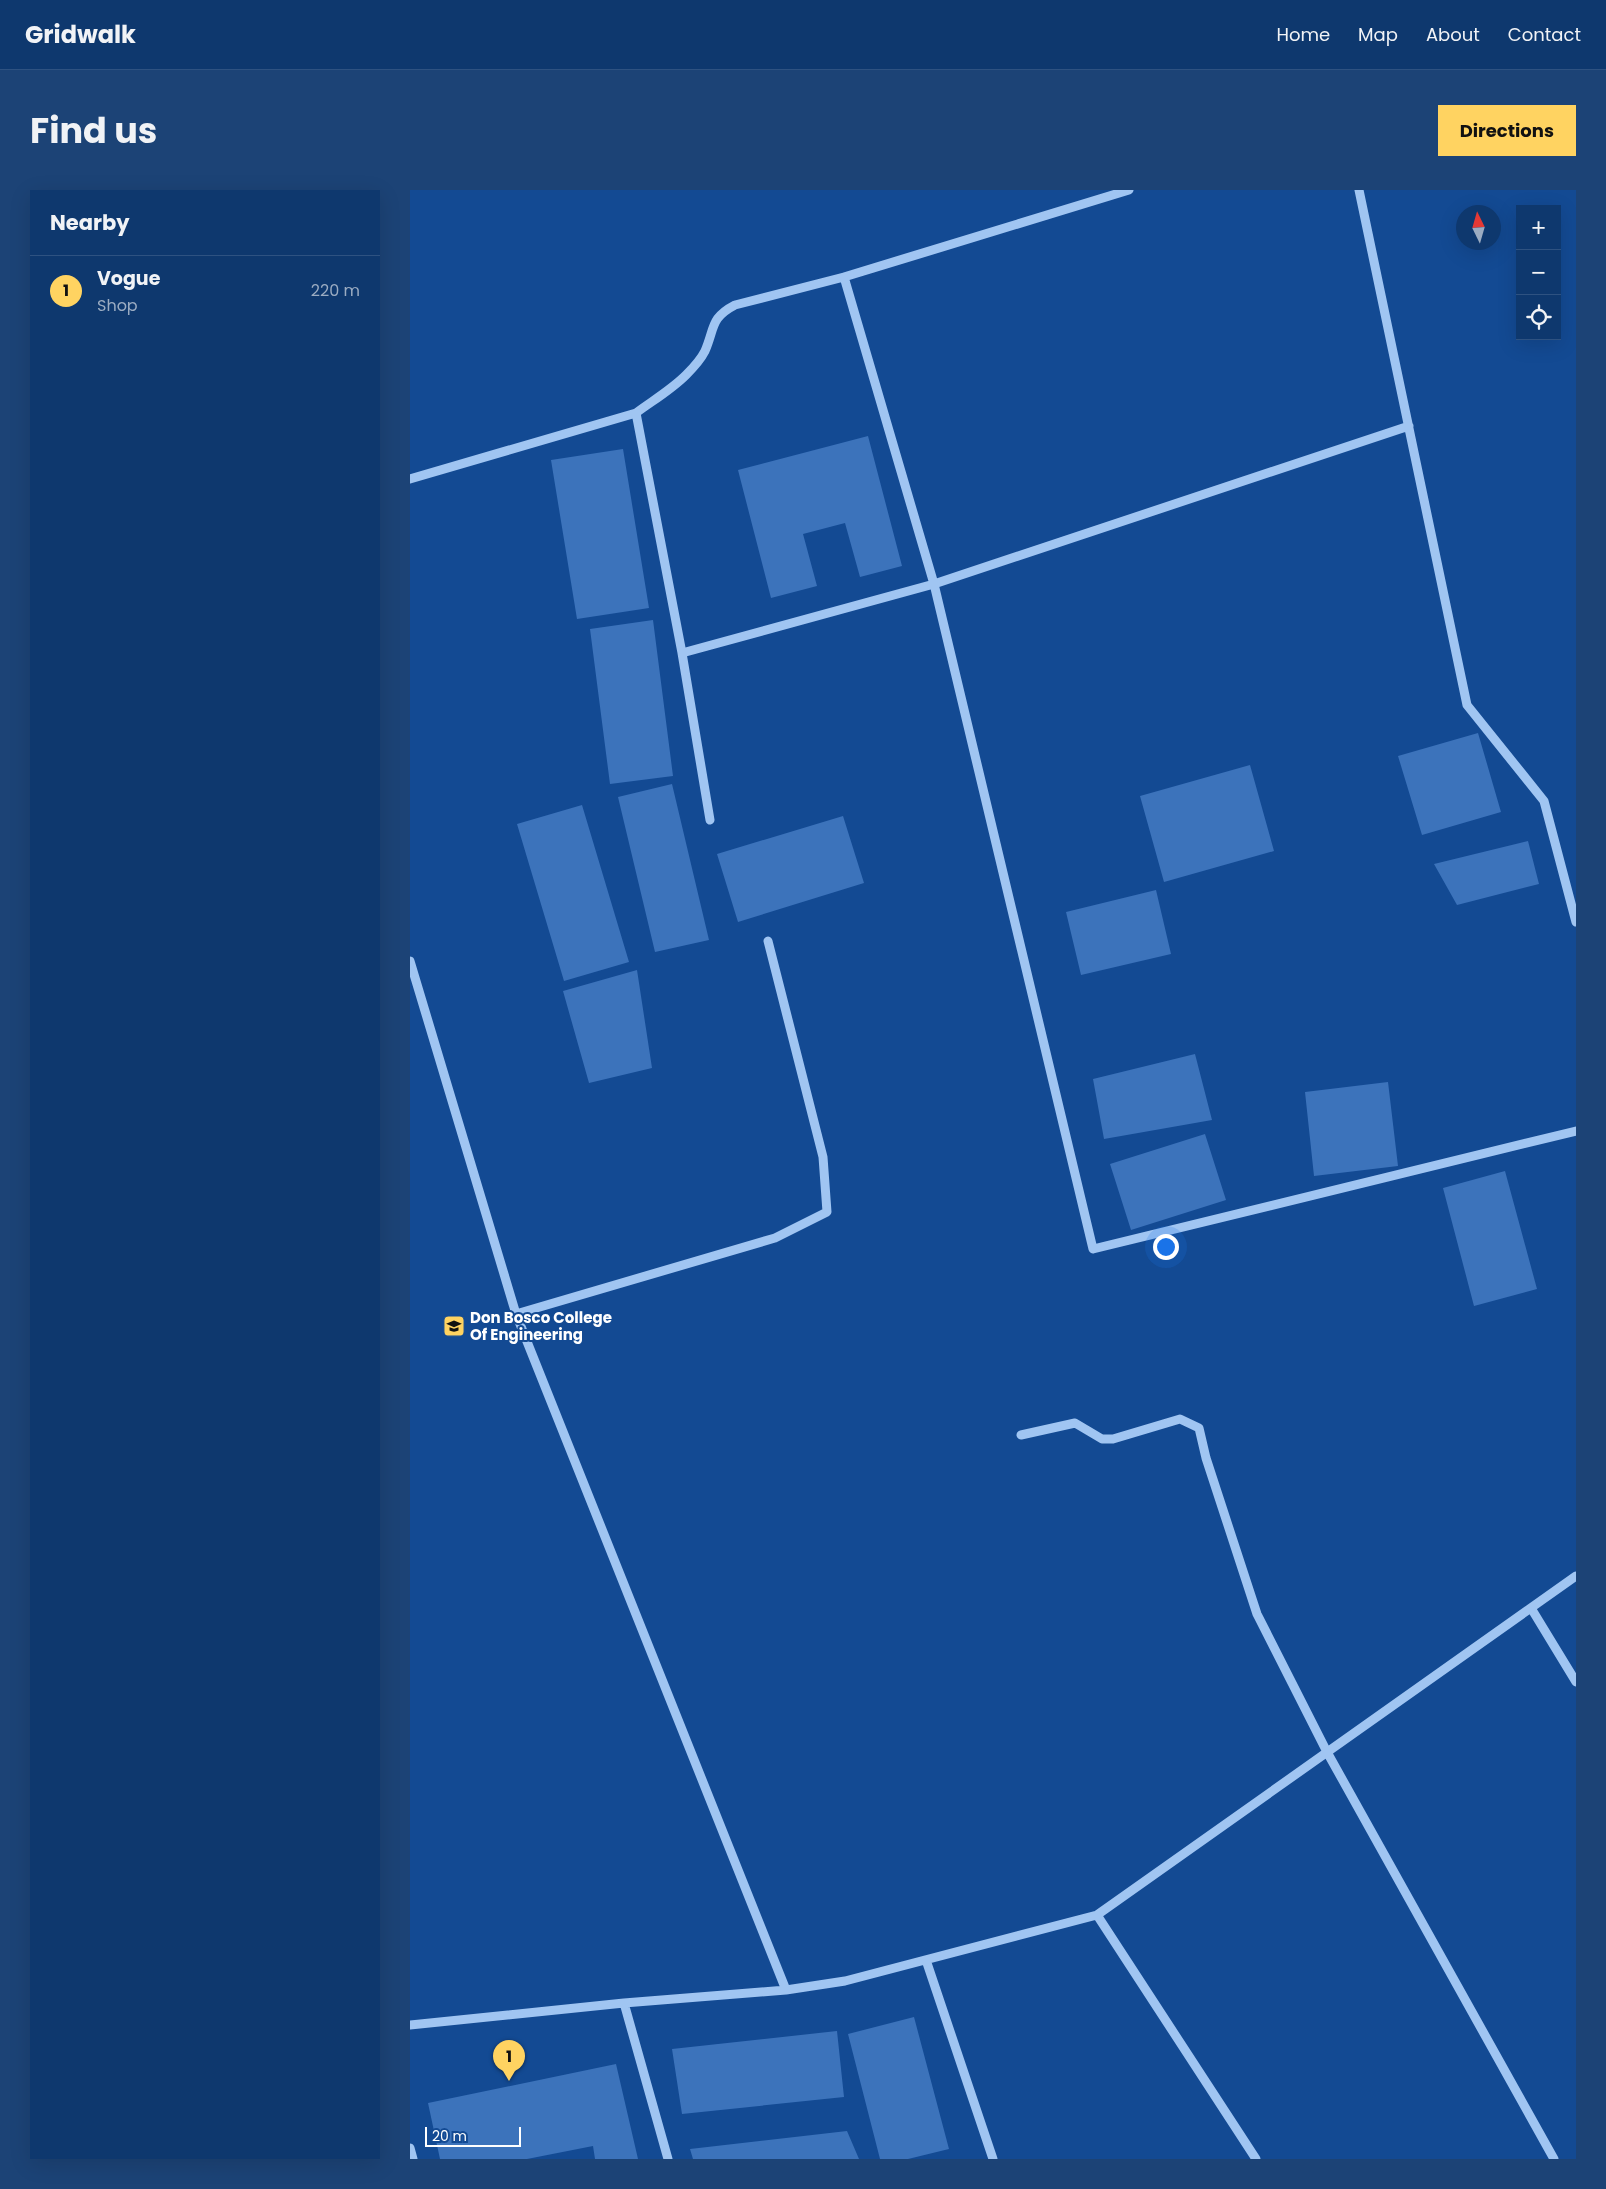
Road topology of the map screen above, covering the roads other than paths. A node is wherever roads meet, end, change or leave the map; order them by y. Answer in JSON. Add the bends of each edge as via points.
{"nodes":[{"id":1,"x":1129,"y":190,"type":"edge"},
{"id":2,"x":1359,"y":190,"type":"edge"},
{"id":3,"x":844,"y":277,"type":"junction"},
{"id":4,"x":636,"y":413,"type":"junction"},
{"id":5,"x":1408,"y":426,"type":"junction"},
{"id":6,"x":410,"y":479,"type":"edge"},
{"id":7,"x":934,"y":584,"type":"junction"},
{"id":8,"x":682,"y":652,"type":"junction"},
{"id":9,"x":710,"y":820,"type":"dead end"},
{"id":10,"x":1576,"y":922,"type":"edge"},
{"id":11,"x":768,"y":941,"type":"dead end"},
{"id":12,"x":410,"y":961,"type":"edge"},
{"id":13,"x":1576,"y":1131,"type":"edge"},
{"id":14,"x":516,"y":1314,"type":"junction"},
{"id":15,"x":1020,"y":1435,"type":"dead end"},
{"id":16,"x":1576,"y":1576,"type":"edge"},
{"id":17,"x":1531,"y":1608,"type":"junction"},
{"id":18,"x":1576,"y":1682,"type":"edge"},
{"id":19,"x":1327,"y":1752,"type":"junction"},
{"id":20,"x":1097,"y":1915,"type":"junction"},
{"id":21,"x":926,"y":1960,"type":"junction"},
{"id":22,"x":786,"y":1990,"type":"junction"},
{"id":23,"x":624,"y":2003,"type":"junction"},
{"id":24,"x":410,"y":2025,"type":"edge"},
{"id":25,"x":410,"y":2148,"type":"edge"},
{"id":26,"x":413,"y":2159,"type":"edge"},
{"id":27,"x":668,"y":2159,"type":"edge"},
{"id":28,"x":993,"y":2159,"type":"edge"},
{"id":29,"x":1256,"y":2159,"type":"edge"},
{"id":30,"x":1554,"y":2159,"type":"edge"}],
"edges":[{"from":1,"to":3,"type":"street"},
{"from":2,"to":5,"type":"street"},
{"from":3,"to":4,"type":"street","via":[[724,310],[712,326],[704,352],[686,376]]},
{"from":3,"to":7,"type":"street"},
{"from":4,"to":6,"type":"street"},
{"from":4,"to":8,"type":"street"},
{"from":5,"to":7,"type":"street"},
{"from":5,"to":10,"type":"street","via":[[1467,705],[1544,801]]},
{"from":7,"to":8,"type":"street"},
{"from":7,"to":13,"type":"street","via":[[1093,1249]]},
{"from":8,"to":9,"type":"street"},
{"from":11,"to":14,"type":"street","via":[[823,1157],[828,1212],[774,1238]]},
{"from":12,"to":14,"type":"street"},
{"from":14,"to":22,"type":"street"},
{"from":15,"to":19,"type":"street","via":[[1075,1423],[1102,1439],[1113,1439],[1180,1419],[1199,1428],[1257,1614]]},
{"from":16,"to":17,"type":"street"},
{"from":17,"to":18,"type":"street"},
{"from":17,"to":19,"type":"street"},
{"from":19,"to":20,"type":"street"},
{"from":19,"to":30,"type":"street"},
{"from":20,"to":21,"type":"street"},
{"from":20,"to":29,"type":"street"},
{"from":21,"to":22,"type":"street","via":[[845,1981]]},
{"from":21,"to":28,"type":"street"},
{"from":22,"to":23,"type":"street"},
{"from":23,"to":24,"type":"street"},
{"from":23,"to":27,"type":"street"},
{"from":25,"to":26,"type":"street"}]}
